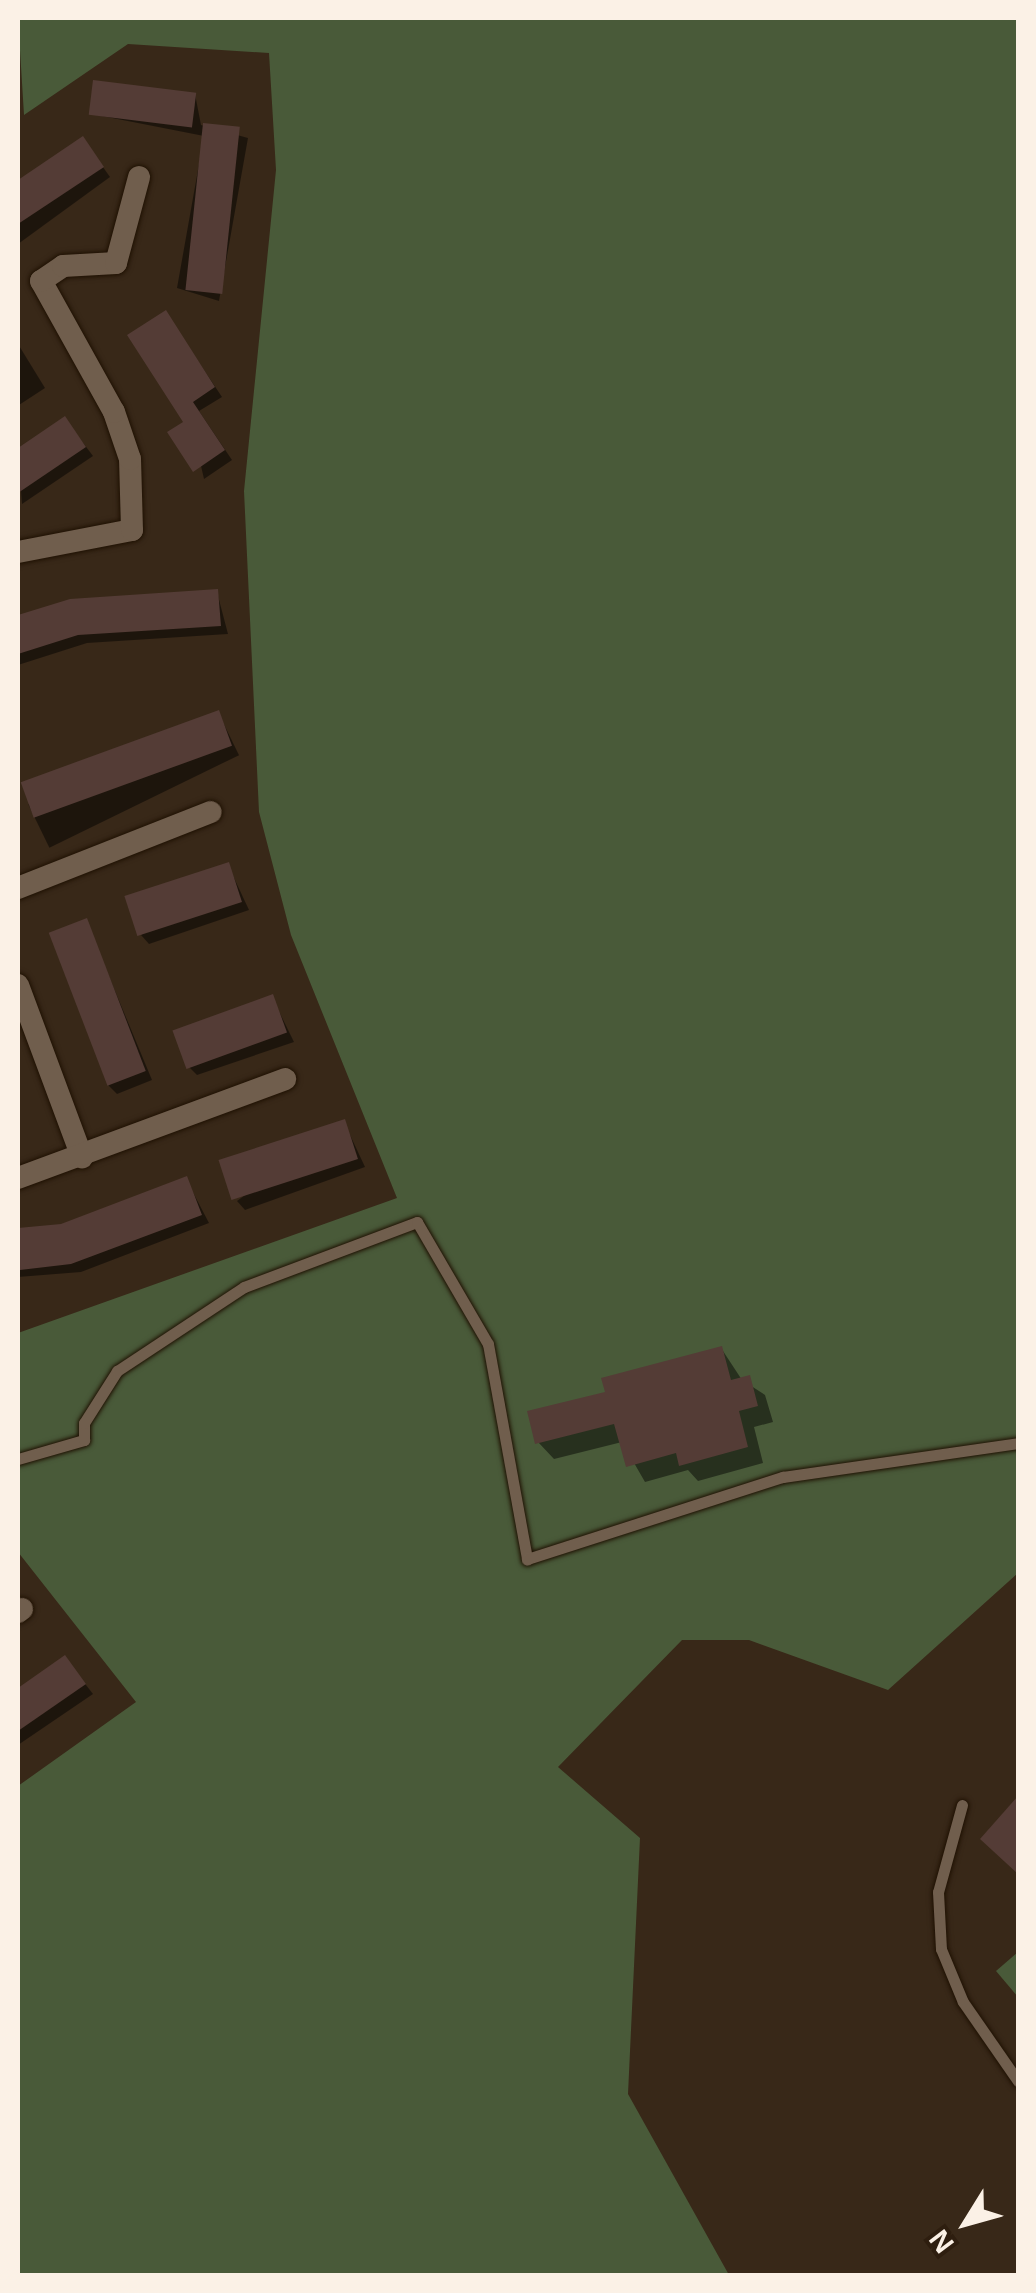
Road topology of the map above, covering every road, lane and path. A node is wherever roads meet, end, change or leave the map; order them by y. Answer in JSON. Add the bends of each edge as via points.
{"nodes":[{"id":1,"x":138,"y":177,"type":"dead end"},
{"id":2,"x":18,"y":552,"type":"edge"},
{"id":3,"x":212,"y":812,"type":"dead end"},
{"id":4,"x":18,"y":888,"type":"edge"},
{"id":5,"x":18,"y":985,"type":"edge"},
{"id":6,"x":284,"y":1079,"type":"dead end"},
{"id":7,"x":82,"y":1157,"type":"junction"},
{"id":8,"x":18,"y":1178,"type":"edge"},
{"id":9,"x":1018,"y":1443,"type":"edge"},
{"id":10,"x":18,"y":1459,"type":"edge"},
{"id":11,"x":962,"y":1805,"type":"dead end"},
{"id":12,"x":1018,"y":2081,"type":"edge"}],
"edges":[{"from":1,"to":2,"type":"street","via":[[116,264],[64,266],[42,281],[114,412],[134,505],[132,530]]},
{"from":3,"to":4,"type":"street"},
{"from":5,"to":7,"type":"street"},
{"from":6,"to":7,"type":"street"},
{"from":7,"to":8,"type":"street"},
{"from":9,"to":10,"type":"lane","via":[[783,1477],[527,1559],[488,1344],[417,1222],[244,1287],[117,1371],[84,1423],[84,1440]]},
{"from":11,"to":12,"type":"lane","via":[[938,1892],[942,1949],[964,2002]]}]}
